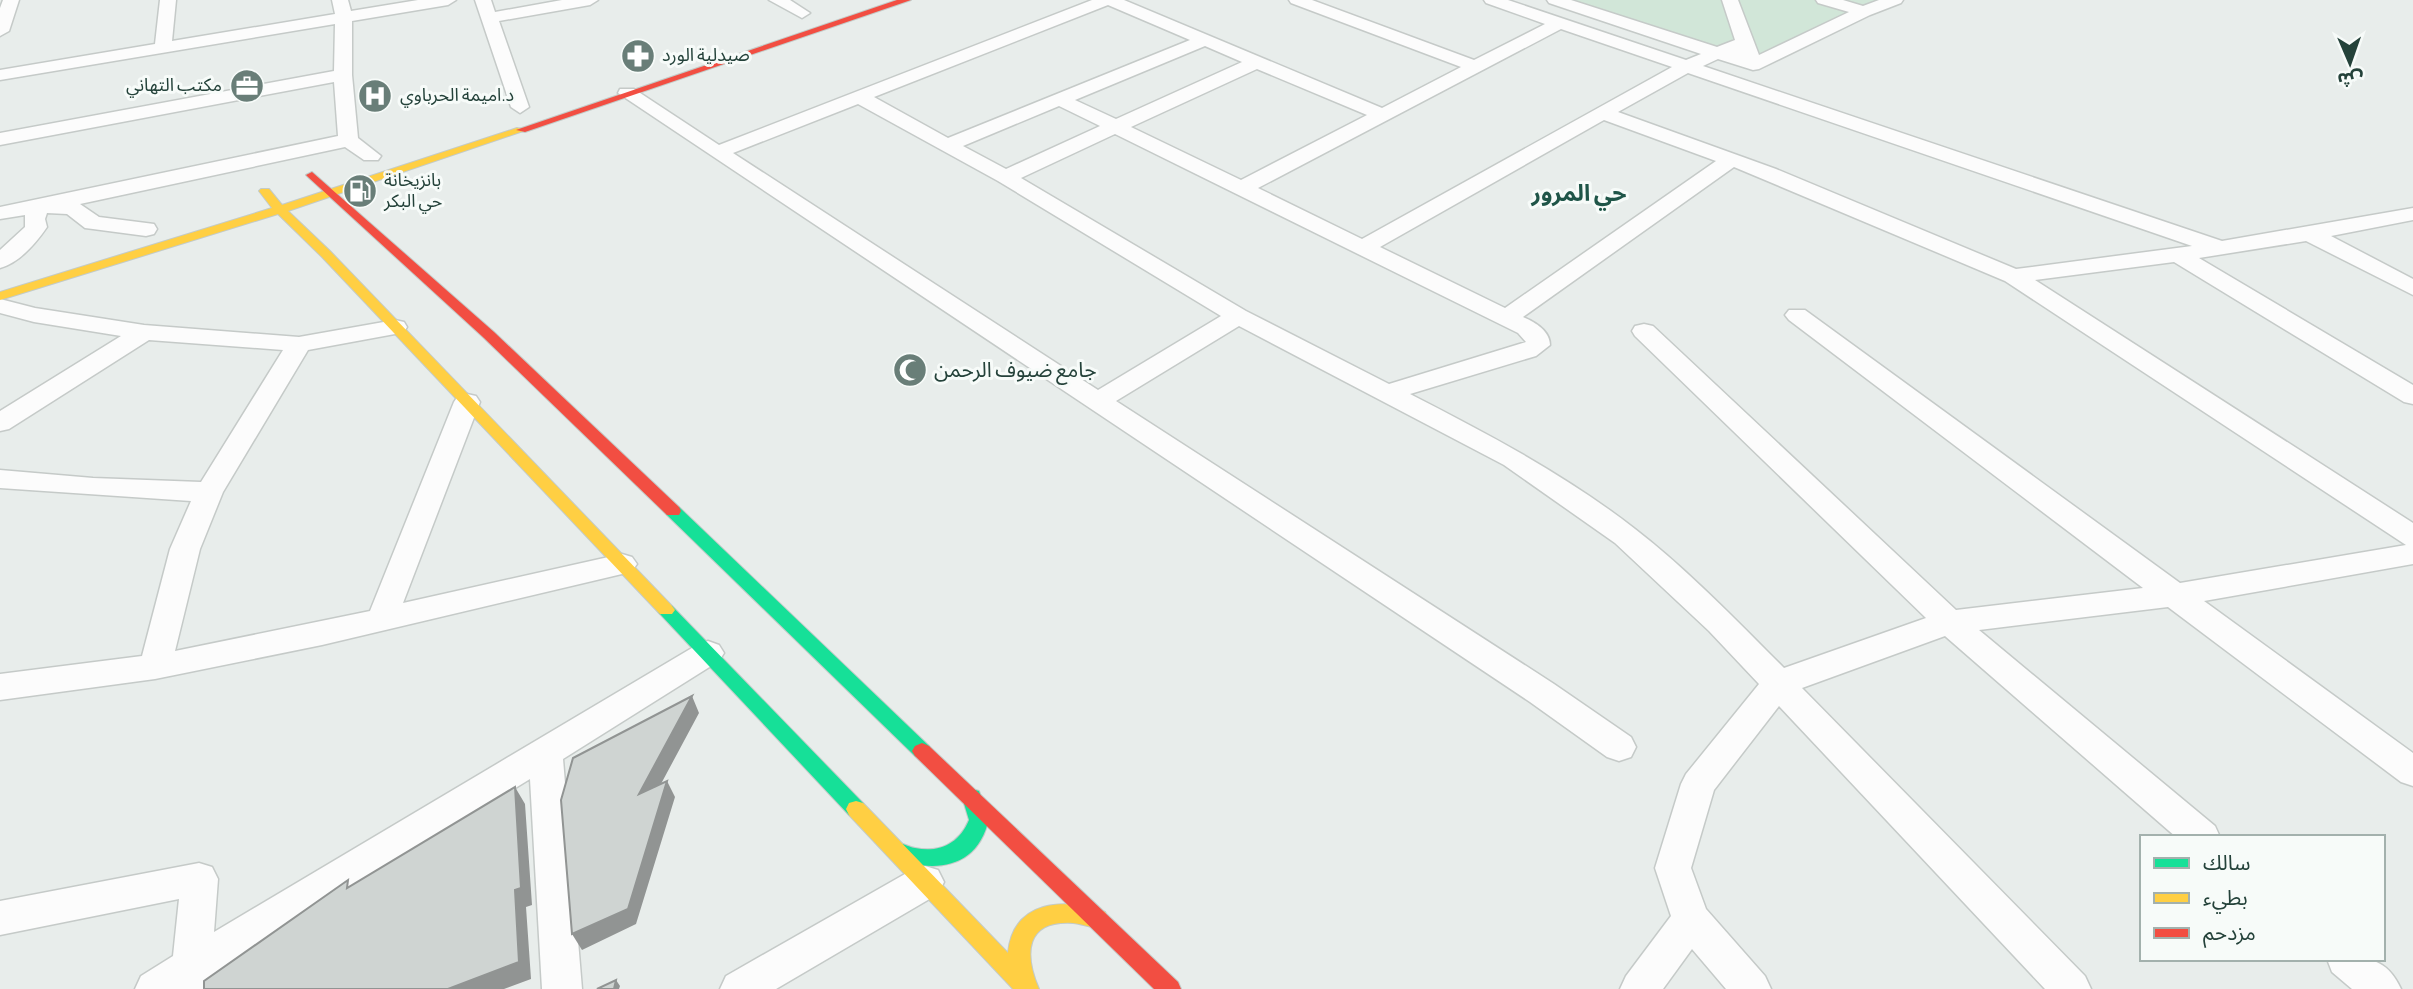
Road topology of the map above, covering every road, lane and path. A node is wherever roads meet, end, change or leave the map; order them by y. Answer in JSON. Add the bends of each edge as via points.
{"nodes":[{"id":1,"x":11,"y":0,"type":"edge"},
{"id":2,"x":168,"y":0,"type":"edge"},
{"id":3,"x":448,"y":0,"type":"edge"},
{"id":4,"x":484,"y":0,"type":"edge"},
{"id":5,"x":590,"y":0,"type":"edge"},
{"id":6,"x":777,"y":0,"type":"edge"},
{"id":7,"x":905,"y":0,"type":"edge"},
{"id":8,"x":1108,"y":0,"type":"edge"},
{"id":9,"x":1297,"y":0,"type":"edge"},
{"id":10,"x":1492,"y":0,"type":"edge"},
{"id":11,"x":1555,"y":0,"type":"edge"},
{"id":12,"x":1616,"y":0,"type":"edge"},
{"id":13,"x":1730,"y":0,"type":"edge"},
{"id":14,"x":1824,"y":0,"type":"edge"},
{"id":15,"x":1895,"y":0,"type":"edge"},
{"id":16,"x":822,"y":7,"type":"dead end"},
{"id":17,"x":342,"y":9,"type":"edge"},
{"id":18,"x":1864,"y":11,"type":"junction"},
{"id":19,"x":802,"y":13,"type":"junction"},
{"id":20,"x":1597,"y":14,"type":"junction"},
{"id":21,"x":488,"y":18,"type":"junction"},
{"id":22,"x":779,"y":20,"type":"dead end"},
{"id":23,"x":1560,"y":23,"type":"junction"},
{"id":24,"x":0,"y":31,"type":"edge"},
{"id":25,"x":804,"y":33,"type":"junction"},
{"id":26,"x":1205,"y":40,"type":"junction"},
{"id":27,"x":1745,"y":42,"type":"junction"},
{"id":28,"x":163,"y":47,"type":"junction"},
{"id":29,"x":1717,"y":53,"type":"junction"},
{"id":30,"x":1257,"y":62,"type":"junction"},
{"id":31,"x":1753,"y":65,"type":"junction"},
{"id":32,"x":1685,"y":66,"type":"junction"},
{"id":33,"x":1476,"y":67,"type":"junction"},
{"id":34,"x":0,"y":75,"type":"edge"},
{"id":35,"x":343,"y":75,"type":"junction"},
{"id":36,"x":627,"y":93,"type":"junction"},
{"id":37,"x":858,"y":96,"type":"junction"},
{"id":38,"x":1059,"y":100,"type":"junction"},
{"id":39,"x":526,"y":105,"type":"joint"},
{"id":40,"x":501,"y":113,"type":"dead end"},
{"id":41,"x":1602,"y":113,"type":"junction"},
{"id":42,"x":1383,"y":115,"type":"junction"},
{"id":43,"x":1115,"y":127,"type":"junction"},
{"id":44,"x":0,"y":139,"type":"edge"},
{"id":45,"x":348,"y":140,"type":"junction"},
{"id":46,"x":947,"y":145,"type":"junction"},
{"id":47,"x":718,"y":152,"type":"junction"},
{"id":48,"x":377,"y":154,"type":"joint"},
{"id":49,"x":434,"y":158,"type":"junction"},
{"id":50,"x":1731,"y":160,"type":"junction"},
{"id":51,"x":1005,"y":177,"type":"junction"},
{"id":52,"x":1240,"y":189,"type":"junction"},
{"id":53,"x":331,"y":194,"type":"junction"},
{"id":54,"x":246,"y":197,"type":"dead end"},
{"id":55,"x":39,"y":206,"type":"junction"},
{"id":56,"x":278,"y":208,"type":"junction"},
{"id":57,"x":0,"y":213,"type":"edge"},
{"id":58,"x":2413,"y":214,"type":"edge"},
{"id":59,"x":369,"y":226,"type":"junction"},
{"id":60,"x":152,"y":227,"type":"joint"},
{"id":61,"x":2312,"y":235,"type":"junction"},
{"id":62,"x":247,"y":236,"type":"dead end"},
{"id":63,"x":178,"y":239,"type":"junction"},
{"id":64,"x":106,"y":242,"type":"dead end"},
{"id":65,"x":295,"y":244,"type":"dead end"},
{"id":66,"x":1362,"y":248,"type":"junction"},
{"id":67,"x":2223,"y":249,"type":"junction"},
{"id":68,"x":326,"y":254,"type":"junction"},
{"id":69,"x":2180,"y":256,"type":"junction"},
{"id":70,"x":4,"y":269,"type":"edge"},
{"id":71,"x":419,"y":271,"type":"junction"},
{"id":72,"x":2012,"y":276,"type":"junction"},
{"id":73,"x":2413,"y":288,"type":"edge"},
{"id":74,"x":363,"y":293,"type":"junction"},
{"id":75,"x":0,"y":296,"type":"edge"},
{"id":76,"x":0,"y":306,"type":"edge"},
{"id":77,"x":1797,"y":315,"type":"dead end"},
{"id":78,"x":1238,"y":316,"type":"junction"},
{"id":79,"x":1506,"y":318,"type":"junction"},
{"id":80,"x":396,"y":327,"type":"junction"},
{"id":81,"x":1644,"y":331,"type":"dead end"},
{"id":82,"x":144,"y":332,"type":"junction"},
{"id":83,"x":299,"y":344,"type":"junction"},
{"id":84,"x":1387,"y":393,"type":"junction"},
{"id":85,"x":2413,"y":396,"type":"edge"},
{"id":86,"x":1098,"y":401,"type":"junction"},
{"id":87,"x":467,"y":402,"type":"junction"},
{"id":88,"x":0,"y":423,"type":"edge"},
{"id":89,"x":0,"y":480,"type":"edge"},
{"id":90,"x":209,"y":492,"type":"junction"},
{"id":91,"x":2413,"y":537,"type":"edge"},
{"id":92,"x":2413,"y":554,"type":"edge"},
{"id":93,"x":622,"y":564,"type":"junction"},
{"id":94,"x":2174,"y":595,"type":"junction"},
{"id":95,"x":383,"y":618,"type":"junction"},
{"id":96,"x":1949,"y":622,"type":"junction"},
{"id":97,"x":708,"y":653,"type":"junction"},
{"id":98,"x":155,"y":667,"type":"junction"},
{"id":99,"x":1779,"y":684,"type":"junction"},
{"id":100,"x":0,"y":687,"type":"edge"},
{"id":101,"x":1619,"y":747,"type":"dead end"},
{"id":102,"x":545,"y":752,"type":"junction"},
{"id":103,"x":2413,"y":772,"type":"edge"},
{"id":104,"x":972,"y":797,"type":"junction"},
{"id":105,"x":2200,"y":835,"type":"edge"},
{"id":106,"x":896,"y":850,"type":"junction"},
{"id":107,"x":925,"y":882,"type":"junction"},
{"id":108,"x":0,"y":918,"type":"edge"},
{"id":109,"x":1097,"y":919,"type":"junction"},
{"id":110,"x":1691,"y":919,"type":"junction"},
{"id":111,"x":2348,"y":961,"type":"edge"},
{"id":112,"x":192,"y":978,"type":"edge"},
{"id":113,"x":1027,"y":988,"type":"edge"},
{"id":114,"x":155,"y":989,"type":"edge"},
{"id":115,"x":562,"y":989,"type":"edge"},
{"id":116,"x":740,"y":989,"type":"edge"},
{"id":117,"x":1170,"y":989,"type":"edge"},
{"id":118,"x":1640,"y":989,"type":"edge"},
{"id":119,"x":1751,"y":989,"type":"edge"},
{"id":120,"x":2071,"y":989,"type":"edge"},
{"id":121,"x":2381,"y":989,"type":"edge"}],
"edges":[{"from":1,"to":24,"type":"street"},
{"from":2,"to":28,"type":"street"},
{"from":3,"to":17,"type":"street"},
{"from":4,"to":21,"type":"street"},
{"from":5,"to":21,"type":"street"},
{"from":6,"to":19,"type":"street"},
{"from":7,"to":25,"type":"main road"},
{"from":8,"to":26,"type":"street"},
{"from":8,"to":37,"type":"street"},
{"from":9,"to":33,"type":"street"},
{"from":10,"to":23,"type":"street"},
{"from":11,"to":20,"type":"street"},
{"from":12,"to":20,"type":"street"},
{"from":13,"to":27,"type":"street"},
{"from":14,"to":18,"type":"street"},
{"from":15,"to":18,"type":"street"},
{"from":16,"to":19,"type":"main road"},
{"from":17,"to":28,"type":"street"},
{"from":17,"to":35,"type":"street"},
{"from":18,"to":31,"type":"street"},
{"from":19,"to":22,"type":"main road"},
{"from":19,"to":25,"type":"main road","via":[[807,23]]},
{"from":20,"to":29,"type":"street"},
{"from":21,"to":39,"type":"street"},
{"from":23,"to":32,"type":"street"},
{"from":23,"to":33,"type":"street"},
{"from":25,"to":36,"type":"main road"},
{"from":26,"to":30,"type":"street"},
{"from":26,"to":38,"type":"street"},
{"from":27,"to":29,"type":"street"},
{"from":27,"to":31,"type":"street"},
{"from":28,"to":34,"type":"street"},
{"from":29,"to":31,"type":"street"},
{"from":29,"to":32,"type":"street"},
{"from":30,"to":42,"type":"street"},
{"from":30,"to":43,"type":"street"},
{"from":32,"to":41,"type":"street"},
{"from":32,"to":67,"type":"street"},
{"from":33,"to":42,"type":"street"},
{"from":35,"to":44,"type":"street"},
{"from":35,"to":45,"type":"street"},
{"from":36,"to":47,"type":"street"},
{"from":36,"to":49,"type":"main road"},
{"from":37,"to":46,"type":"street"},
{"from":37,"to":47,"type":"street"},
{"from":38,"to":43,"type":"street"},
{"from":38,"to":46,"type":"street"},
{"from":39,"to":40,"type":"main road"},
{"from":41,"to":50,"type":"street"},
{"from":41,"to":66,"type":"street"},
{"from":42,"to":52,"type":"street"},
{"from":43,"to":51,"type":"street"},
{"from":43,"to":52,"type":"street"},
{"from":45,"to":48,"type":"street"},
{"from":45,"to":55,"type":"street"},
{"from":46,"to":51,"type":"street"},
{"from":47,"to":86,"type":"street"},
{"from":48,"to":53,"type":"main road","via":[[306,177]]},
{"from":49,"to":53,"type":"main road"},
{"from":49,"to":59,"type":"main road","via":[[387,179],[363,197],[360,206]]},
{"from":50,"to":72,"type":"street"},
{"from":50,"to":79,"type":"street"},
{"from":51,"to":78,"type":"street"},
{"from":52,"to":66,"type":"street"},
{"from":53,"to":56,"type":"main road"},
{"from":53,"to":59,"type":"main road"},
{"from":54,"to":56,"type":"main road","via":[[271,189]]},
{"from":55,"to":57,"type":"street"},
{"from":55,"to":60,"type":"street","via":[[72,208],[93,223]]},
{"from":55,"to":70,"type":"street","via":[[36,227]]},
{"from":56,"to":63,"type":"main road"},
{"from":56,"to":68,"type":"main road"},
{"from":58,"to":61,"type":"street"},
{"from":59,"to":71,"type":"main road"},
{"from":60,"to":64,"type":"main road"},
{"from":61,"to":67,"type":"street"},
{"from":61,"to":73,"type":"street"},
{"from":62,"to":63,"type":"main road"},
{"from":63,"to":75,"type":"main road"},
{"from":65,"to":68,"type":"main road"},
{"from":66,"to":79,"type":"street"},
{"from":67,"to":69,"type":"street"},
{"from":68,"to":74,"type":"main road"},
{"from":69,"to":72,"type":"street"},
{"from":69,"to":85,"type":"street"},
{"from":71,"to":74,"type":"main road"},
{"from":71,"to":104,"type":"main road"},
{"from":72,"to":91,"type":"street"},
{"from":74,"to":80,"type":"main road"},
{"from":76,"to":82,"type":"street"},
{"from":77,"to":94,"type":"street"},
{"from":78,"to":84,"type":"street"},
{"from":78,"to":86,"type":"street"},
{"from":79,"to":84,"type":"street","via":[[1527,328],[1538,345]]},
{"from":80,"to":83,"type":"street"},
{"from":80,"to":87,"type":"main road"},
{"from":81,"to":96,"type":"street"},
{"from":82,"to":83,"type":"street"},
{"from":82,"to":88,"type":"street"},
{"from":83,"to":90,"type":"street"},
{"from":84,"to":99,"type":"street","via":[[1514,459],[1626,536]]},
{"from":86,"to":101,"type":"street"},
{"from":87,"to":93,"type":"main road"},
{"from":87,"to":95,"type":"street"},
{"from":89,"to":90,"type":"street"},
{"from":90,"to":98,"type":"street","via":[[185,549]]},
{"from":92,"to":94,"type":"street"},
{"from":93,"to":95,"type":"street"},
{"from":93,"to":97,"type":"main road"},
{"from":94,"to":96,"type":"street"},
{"from":94,"to":103,"type":"street"},
{"from":95,"to":98,"type":"street"},
{"from":96,"to":99,"type":"street"},
{"from":96,"to":105,"type":"street"},
{"from":97,"to":102,"type":"street"},
{"from":97,"to":106,"type":"main road"},
{"from":98,"to":100,"type":"street"},
{"from":99,"to":110,"type":"street","via":[[1698,784],[1673,868]]},
{"from":99,"to":120,"type":"street"},
{"from":102,"to":112,"type":"street"},
{"from":102,"to":115,"type":"street"},
{"from":104,"to":106,"type":"main road","via":[[979,818],[970,841],[960,850],[933,861]]},
{"from":104,"to":109,"type":"main road"},
{"from":106,"to":107,"type":"main road"},
{"from":107,"to":113,"type":"main road"},
{"from":107,"to":116,"type":"street"},
{"from":108,"to":112,"type":"street","via":[[200,880]]},
{"from":109,"to":113,"type":"main road","via":[[1085,912],[1057,911],[1031,924],[1021,935],[1015,962]]},
{"from":109,"to":117,"type":"main road"},
{"from":110,"to":118,"type":"street"},
{"from":110,"to":119,"type":"street"},
{"from":111,"to":121,"type":"street"},
{"from":112,"to":114,"type":"street"}]}
